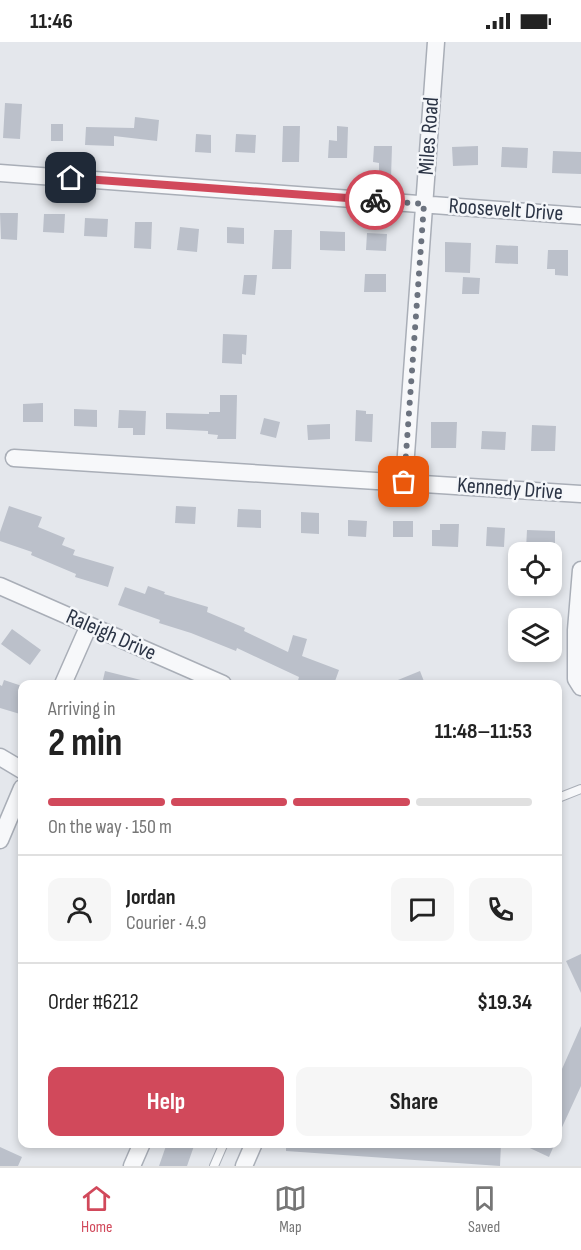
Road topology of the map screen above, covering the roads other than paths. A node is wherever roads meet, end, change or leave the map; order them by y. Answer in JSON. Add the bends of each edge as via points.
{"nodes":[{"id":1,"x":436,"y":42,"type":"edge"},
{"id":2,"x":0,"y":173,"type":"edge"},
{"id":3,"x":424,"y":204,"type":"junction"},
{"id":4,"x":581,"y":216,"type":"edge"},
{"id":5,"x":14,"y":458,"type":"dead end"},
{"id":6,"x":404,"y":482,"type":"junction"},
{"id":7,"x":581,"y":494,"type":"edge"},
{"id":8,"x":581,"y":570,"type":"edge"},
{"id":9,"x":0,"y":586,"type":"edge"},
{"id":10,"x":89,"y":625,"type":"junction"},
{"id":11,"x":65,"y":680,"type":"edge"},
{"id":12,"x":214,"y":680,"type":"edge"},
{"id":13,"x":581,"y":687,"type":"edge"},
{"id":14,"x":0,"y":757,"type":"edge"},
{"id":15,"x":18,"y":768,"type":"edge"},
{"id":16,"x":581,"y":789,"type":"edge"},
{"id":17,"x":562,"y":796,"type":"edge"},
{"id":18,"x":18,"y":797,"type":"edge"},
{"id":19,"x":0,"y":840,"type":"edge"},
{"id":20,"x":140,"y":1148,"type":"edge"},
{"id":21,"x":222,"y":1148,"type":"edge"},
{"id":22,"x":252,"y":1148,"type":"edge"},
{"id":23,"x":132,"y":1166,"type":"edge"},
{"id":24,"x":214,"y":1166,"type":"edge"},
{"id":25,"x":244,"y":1166,"type":"edge"}],
"edges":[{"from":1,"to":3,"type":"street","name":"Miles Road"},
{"from":2,"to":3,"type":"street","name":"Roosevelt Drive"},
{"from":3,"to":4,"type":"street","name":"Roosevelt Drive"},
{"from":3,"to":6,"type":"street","name":"Miles Road"},
{"from":5,"to":6,"type":"street","name":"Kennedy Drive"},
{"from":6,"to":7,"type":"street","name":"Kennedy Drive"},
{"from":8,"to":13,"type":"street","via":[[576,679]]},
{"from":9,"to":10,"type":"street","name":"Raleigh Drive"},
{"from":10,"to":11,"type":"street"},
{"from":10,"to":12,"type":"street","name":"Raleigh Drive"},
{"from":14,"to":15,"type":"street"},
{"from":16,"to":17,"type":"lane"},
{"from":18,"to":19,"type":"street"},
{"from":20,"to":23,"type":"street"},
{"from":21,"to":24,"type":"lane"},
{"from":22,"to":25,"type":"street"}]}
